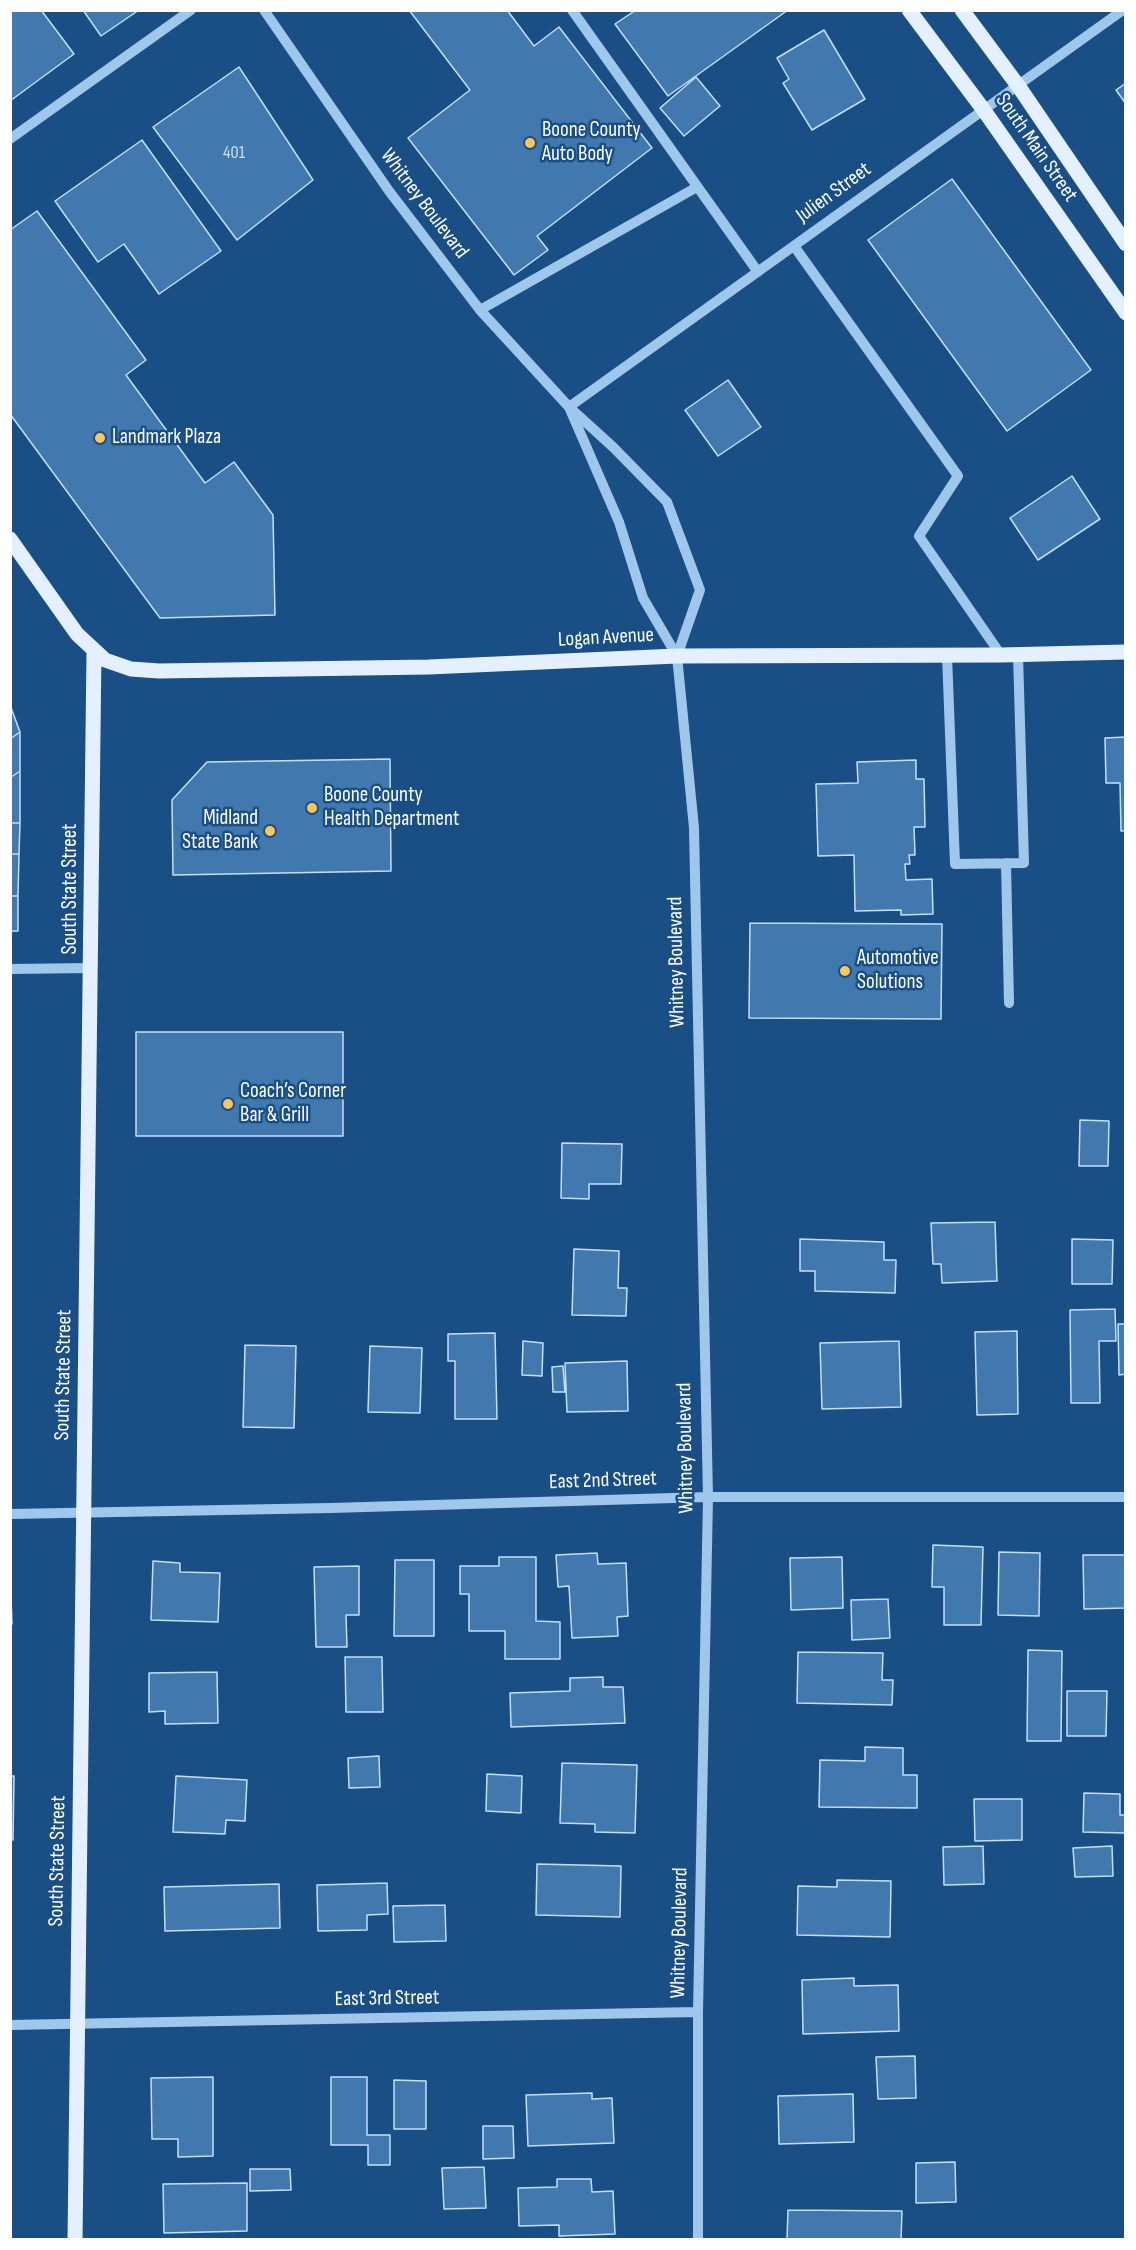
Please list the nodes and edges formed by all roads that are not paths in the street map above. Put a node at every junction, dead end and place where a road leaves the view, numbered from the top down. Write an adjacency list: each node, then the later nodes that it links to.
1 (190, 10): 9 (street)
2 (264, 10): 14 (street, Whitney Boulevard)
3 (572, 10): 10 (street)
4 (909, 10): 8 (main road, South Main Street)
5 (962, 10): 7 (main road, South Main Street)
6 (1123, 10): 7 (street, Julien Street)
7 (1019, 87): 8 (street, Julien Street); 11 (main road, South Main Street)
8 (983, 109): 12 (street, Julien Street); 15 (main road, South Main Street)
9 (10, 139)
10 (696, 187): 13 (street); 14 (street)
11 (1125, 244)
12 (794, 246): 13 (street, Julien Street); 22 (street)
13 (758, 272): 16 (street, Julien Street)
14 (480, 310): 16 (street, Whitney Boulevard)
15 (1125, 313)
16 (569, 407): 23 (street, Whitney Boulevard); 23 (street, Whitney Boulevard)
17 (10, 539): 18 (main road)
18 (94, 651): 23 (main road, Logan Avenue); 25 (main road, South State Street)
19 (1125, 652): 20 (main road, Logan Avenue)
20 (1018, 654): 22 (main road, Logan Avenue); 24 (street)
21 (947, 655): 22 (main road, Logan Avenue); 23 (main road, Logan Avenue); 24 (street)
22 (1001, 655)
23 (676, 656): 28 (street, Whitney Boulevard)
24 (1006, 863): 27 (street)
25 (91, 968): 26 (street); 31 (main road, South State Street)
26 (10, 969)
27 (1009, 1003)
28 (708, 1497): 29 (street, East 2nd Street); 31 (street, East 2nd Street); 32 (street, Whitney Boulevard)
29 (1125, 1497)
30 (10, 1514): 31 (street, East 2nd Street)
31 (83, 1514): 34 (main road, South State Street)
32 (698, 2012): 34 (street, East 3rd Street); 36 (street, Whitney Boulevard)
33 (10, 2025): 34 (street, East 3rd Street)
34 (78, 2025): 35 (main road, South State Street)
35 (75, 2240)
36 (699, 2240)

